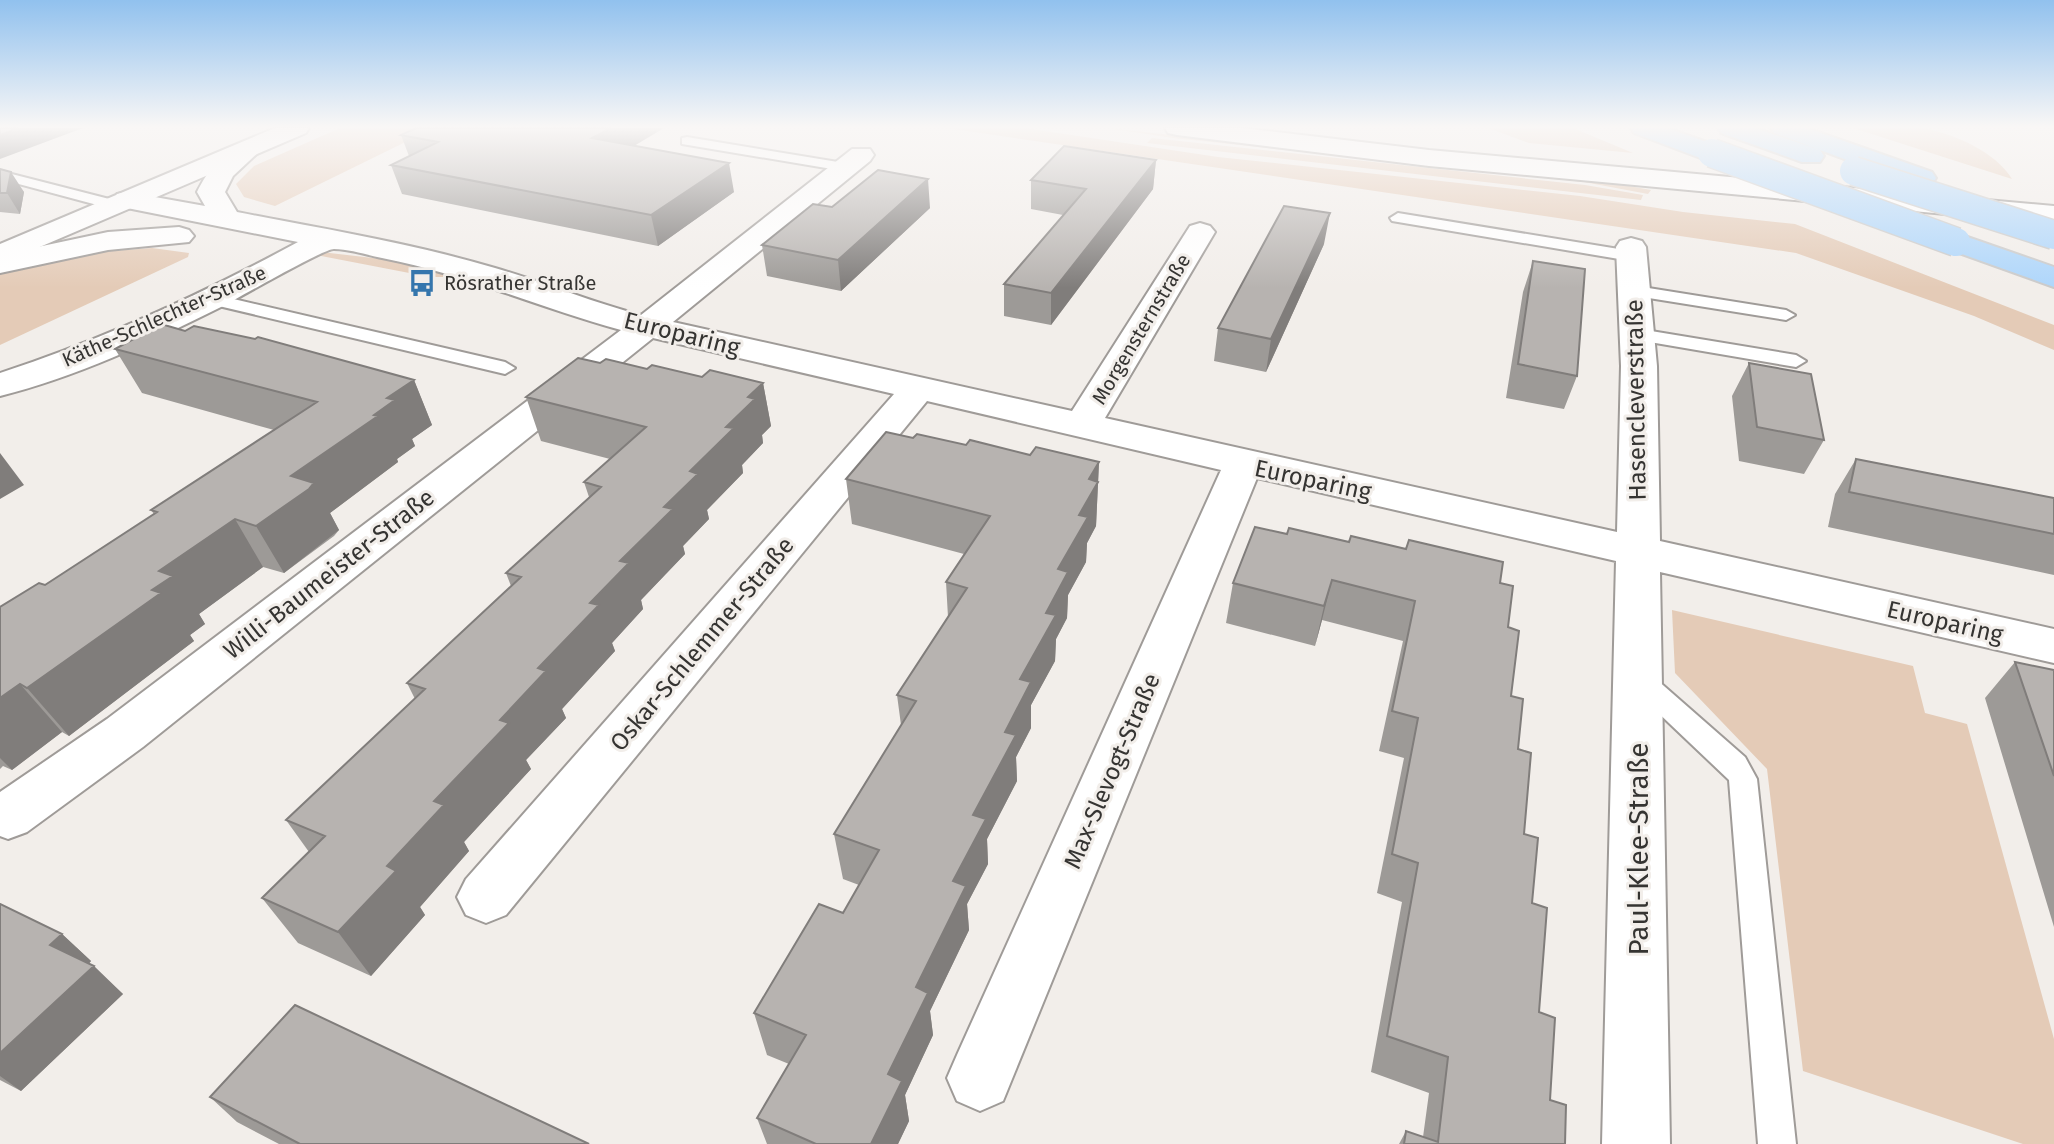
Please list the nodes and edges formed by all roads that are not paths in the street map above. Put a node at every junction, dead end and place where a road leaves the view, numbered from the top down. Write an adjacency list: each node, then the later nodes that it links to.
1 (22, 181): 10 (lane)
2 (172, 181): 10 (street)
3 (214, 181): 13 (street)
4 (827, 181): 26 (street, Willi-Baumeister-Straße)
5 (1625, 181): 14 (street)
6 (1686, 181): 11 (street)
7 (1790, 181): 22 (highway, bridge)
8 (1889, 181): 14 (highway, bridge)
9 (1931, 181): 14 (highway)
10 (112, 207): 13 (street, Europaring); 16 (street, Europaring); 18 (street)
11 (2054, 215)
12 (1398, 218): 21 (lane)
13 (228, 221): 17 (street, Europaring)
14 (2054, 230)
15 (1200, 232): 32 (street, Morgensternstraße)
16 (179, 236): 19 (street, Europaring); 20 (street, Europaring)
17 (325, 239): 19 (street, Käthe-Schlechter-Straße); 24 (street, Europaring)
18 (0, 255)
19 (285, 261): 23 (street, Käthe-Schlechter-Straße); 24 (street, Europaring)
20 (0, 264)
21 (1632, 265): 25 (lane); 27 (street, Hasencleverstraße)
22 (2054, 278)
23 (212, 299): 29 (lane); 30 (street, Käthe-Schlechter-Straße)
24 (573, 307): 26 (street, Europaring)
25 (1786, 315)
26 (645, 326): 31 (street, Europaring); 37 (street, Willi-Baumeister-Straße)
27 (1639, 335): 28 (lane); 34 (street, Hasencleverstraße)
28 (1796, 361)
29 (505, 368)
30 (0, 385)
31 (917, 390): 32 (street, Europaring); 38 (street, Oskar-Schlemmer-Straße)
32 (1082, 425): 33 (street, Europaring)
33 (1243, 464): 34 (street, Europaring); 39 (street, Max-Slevogt-Straße)
34 (1637, 553): 35 (street, Europaring); 36 (street, Paul-Klee-Straße)
35 (2054, 646)
36 (1639, 679): 40 (street, Paul-Klee-Straße); 41 (lane)
37 (4, 818)
38 (486, 897)
39 (980, 1078)
40 (1636, 1144)
41 (1777, 1144)

